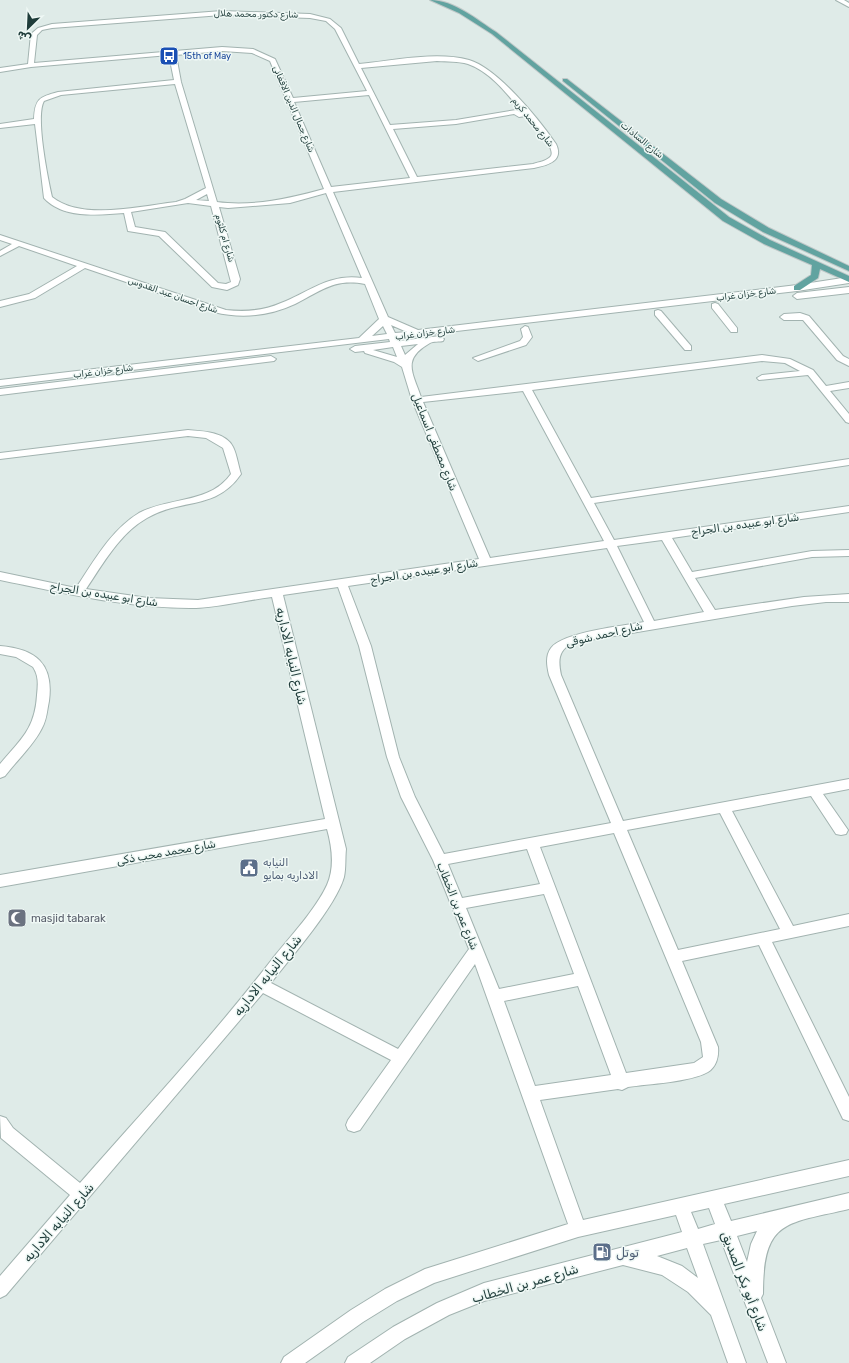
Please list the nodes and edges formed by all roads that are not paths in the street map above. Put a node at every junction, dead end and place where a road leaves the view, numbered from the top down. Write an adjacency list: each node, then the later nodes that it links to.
1 (433, 0): 27 (main road, شارع السادات)
2 (449, 0): 5 (main road)
3 (839, 0): 4 (street)
4 (849, 5)
5 (526, 48)
6 (172, 53): 7 (street, شارع جمال الدين الافغانى); 11 (street, شارع ام كلثوم); 13 (street, شارع جمال الدين الافغانى)
7 (31, 65): 8 (street, شارع دكتور محمد هلال); 9 (street, شارع جمال الدين الافغانى)
8 (357, 66): 12 (street, شارع دكتور محمد هلال); 14 (street, شارع محمد كريم)
9 (0, 70)
10 (557, 73): 29 (main road, شارع السادات)
11 (178, 82): 15 (street); 19 (street, شارع ام كلثوم)
12 (371, 92): 13 (street); 17 (street, شارع دكتور محمد هلال)
13 (290, 100): 20 (street, شارع جمال الدين الافغانى)
14 (528, 114): 17 (street); 18 (street, شارع محمد كريم)
15 (38, 121): 16 (street); 23 (street)
16 (0, 126)
17 (388, 127): 18 (street, شارع دكتور محمد هلال)
18 (415, 180): 20 (street, شارع محمد كريم)
19 (210, 189): 21 (street); 22 (street, شارع ام كلثوم)
20 (329, 190): 22 (street, شارع محمد كريم); 31 (street, شارع جمال الدين الافغانى)
21 (188, 201): 22 (street, شارع محمد كريم); 23 (street)
22 (215, 204): 23 (street, شارع ام كلثوم)
23 (127, 210)
24 (0, 236): 25 (street, شارع احسان عبد القدوس)
25 (19, 243): 26 (street); 28 (street, شارع احسان عبد القدوس)
26 (0, 254)
27 (816, 264): 30 (main road, شارع السادات); 32 (main road)
28 (84, 265): 31 (street, شارع احسان عبد القدوس); 34 (street)
29 (849, 269)
30 (849, 279): 32 (street, شارع خزان غراب)
31 (369, 282): 38 (street, شارع جمال الدين الافغانى)
32 (797, 288): 41 (street, شارع خزان غراب)
33 (849, 290): 35 (street, شارع خزان غراب)
34 (0, 304)
35 (715, 306): 36 (street, شارع خزان غراب); 40 (street)
36 (658, 313): 39 (street, شارع خزان غراب); 45 (street)
37 (784, 317): 47 (street)
38 (384, 319): 41 (street); 43 (street, شارع جمال الدين الافغانى); 44 (street)
39 (525, 329): 42 (street, شارع خزان غراب); 46 (street)
40 (734, 330)
41 (420, 333): 43 (street, شارع خزان غراب)
42 (432, 340): 43 (street, شارع خزان غراب); 48 (street)
43 (394, 341): 44 (street, شارع خزان غراب); 48 (street, شارع مصطفى اسماعيل)
44 (360, 344): 48 (street); 52 (street, شارع خزان غراب)
45 (688, 348)
46 (478, 358)
47 (849, 363)
48 (406, 366): 57 (street, شارع مصطفى اسماعيل)
49 (810, 372): 50 (street); 54 (street); 55 (street)
50 (762, 378)
51 (0, 383): 52 (street, شارع خزان غراب)
52 (22, 385): 56 (street, شارع خزان غراب)
53 (849, 386): 55 (street)
54 (526, 388): 57 (street); 61 (street, شارع احمد شوقى)
55 (824, 389): 58 (street)
56 (0, 392)
57 (417, 400): 66 (street, شارع مصطفى اسماعيل)
58 (849, 420)
59 (0, 456): 70 (street)
60 (849, 462): 61 (street)
61 (589, 501): 64 (street, شارع احمد شوقى)
62 (849, 509): 63 (street, شارع ابو عبيده بن الجراح)
63 (665, 536): 64 (street, شارع ابو عبيده بن الجراح); 68 (street)
64 (611, 544): 66 (street, شارع ابو عبيده بن الجراح); 74 (street, شارع احمد شوقى)
65 (849, 553): 68 (street)
66 (486, 562): 69 (street, شارع ابو عبيده بن الجراح)
67 (0, 576): 70 (street, شارع ابو عبيده بن الجراح)
68 (688, 576): 73 (street)
69 (342, 584): 71 (street, شارع ابو عبيده بن الجراح); 84 (street, شارع عمر بن الخطاب)
70 (79, 591): 71 (street, شارع ابو عبيده بن الجراح)
71 (277, 594): 80 (street, شارع النيابه الاداريه)
72 (849, 598): 73 (street)
73 (710, 614): 74 (street)
74 (650, 624): 81 (street, شارع احمد شوقى)
75 (0, 650): 76 (street)
76 (0, 773)
77 (849, 784): 78 (street)
78 (814, 790): 79 (street); 82 (street)
79 (724, 807): 81 (street); 89 (street)
80 (332, 824): 85 (street, شارع محمد محب ذكى); 94 (street, شارع النيابه الاداريه)
81 (618, 827): 83 (street); 92 (street, شارع احمد شوقى)
82 (841, 830)
83 (532, 843): 84 (street); 86 (street)
84 (440, 860): 87 (street, شارع عمر بن الخطاب)
85 (0, 881)
86 (549, 888): 87 (street); 93 (street)
87 (458, 904): 91 (street, شارع عمر بن الخطاب)
88 (849, 920): 89 (street)
89 (789, 932): 90 (street)
90 (763, 938): 92 (street); 99 (street)
91 (476, 951): 95 (street, شارع عمر بن الخطاب); 96 (street)
92 (673, 956): 97 (street, شارع احمد شوقى)
93 (582, 979): 95 (street); 97 (street)
94 (261, 985): 96 (street); 103 (street, شارع النيابه الاداريه)
95 (495, 996): 98 (street, شارع عمر بن الخطاب)
96 (401, 1058): 101 (street)
97 (622, 1083): 98 (street, شارع احمد شوقى)
98 (530, 1094): 108 (street, شارع عمر بن الخطاب)
99 (849, 1114)
100 (0, 1124): 103 (street)
101 (354, 1125)
102 (849, 1165): 104 (street)
103 (82, 1195): 112 (street, شارع النيابه الاداريه)
104 (714, 1199): 106 (street); 109 (street, شارع أبو بكر الصديق)
105 (849, 1200): 107 (street, شارع عمر بن الخطاب)
106 (681, 1206): 108 (street); 110 (street)
107 (785, 1216): 109 (street, شارع عمر بن الخطاب); 113 (street)
108 (578, 1229): 115 (street)
109 (726, 1231): 110 (street, شارع عمر بن الخطاب); 113 (street, شارع أبو بكر الصديق)
110 (693, 1238): 111 (street, شارع عمر بن الخطاب); 114 (street)
111 (620, 1256): 114 (street); 116 (street, شارع عمر بن الخطاب)
112 (0, 1289)
113 (754, 1301): 118 (street, شارع أبو بكر الصديق)
114 (719, 1312): 117 (street)
115 (290, 1363)
116 (354, 1363)
117 (737, 1363)
118 (777, 1363)

